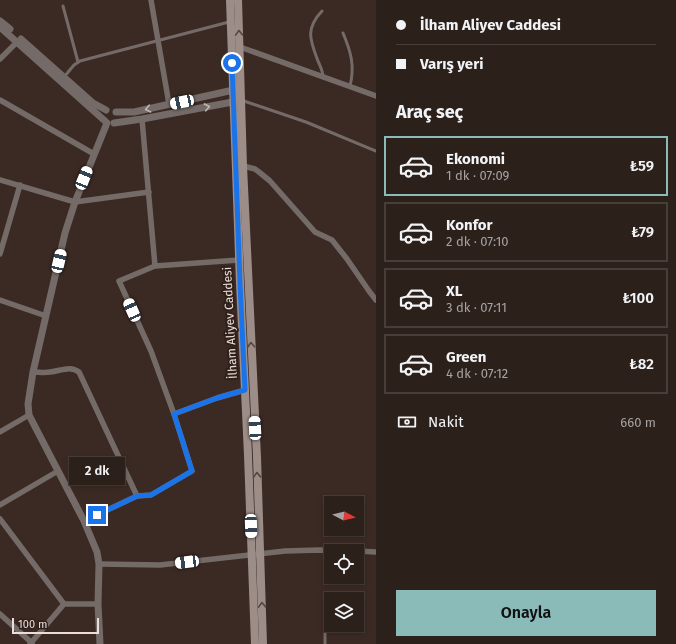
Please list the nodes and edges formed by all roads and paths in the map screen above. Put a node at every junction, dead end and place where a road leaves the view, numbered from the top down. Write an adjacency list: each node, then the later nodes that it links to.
1 (151, 0): 10 (street)
2 (230, 0): 7 (main road, İlham Aliyev Caddesi)
3 (238, 0): 12 (main road, İlham Aliyev Caddesi, one-way to 3)
4 (63, 6): 14 (lane)
5 (322, 11): 16 (lane)
6 (0, 20): 15 (street)
7 (231, 22): 10 (lane); 18 (main road, İlham Aliyev Caddesi)
8 (0, 27): 11 (street)
9 (343, 33): 17 (lane)
10 (158, 41): 14 (lane); 22 (street)
11 (17, 42): 13 (street); 26 (street)
12 (240, 48): 16 (street); 18 (main road, İlham Aliyev Caddesi)
13 (0, 59)
14 (78, 62): 15 (lane)
15 (64, 77): 23 (street)
16 (323, 77): 17 (street)
17 (350, 86): 19 (street)
18 (237, 90): 21 (main road, İlham Aliyev Caddesi); 22 (street)
19 (376, 96)
20 (0, 100): 28 (street)
21 (237, 101): 25 (street, one-way to 21); 27 (lane); 29 (main road, İlham Aliyev Caddesi); 35 (main road, İlham Aliyev Caddesi)
22 (169, 104): 24 (street, one-way to 24)
23 (106, 110): 24 (street); 26 (street)
24 (116, 112): 26 (street)
25 (142, 119): 26 (street); 32 (street)
26 (108, 122): 28 (street)
27 (376, 151)
28 (94, 154): 33 (street)
29 (243, 166): 38 (street); 53 (main road, İlham Aliyev Caddesi, one-way to 29)
30 (0, 180): 31 (street)
31 (20, 186): 33 (street); 34 (street)
32 (149, 192): 33 (street); 36 (street)
33 (74, 202): 39 (street)
34 (0, 254)
35 (239, 260): 36 (street); 41 (main road, İlham Aliyev Caddesi)
36 (155, 266): 42 (street)
37 (0, 300): 39 (street)
38 (376, 300)
39 (46, 316): 40 (street)
40 (33, 372): 43 (street); 46 (street)
41 (245, 390): 42 (street); 53 (main road, İlham Aliyev Caddesi)
42 (174, 414): 46 (street)
43 (29, 415): 44 (street); 45 (street)
44 (0, 432)
45 (58, 471): 47 (street); 49 (street)
46 (137, 496): 49 (street)
47 (0, 504)
48 (0, 519): 55 (street)
49 (84, 521): 54 (street)
50 (324, 550): 53 (street)
51 (364, 551): 52 (street)
52 (376, 552)
53 (256, 554): 54 (street); 61 (main road, İlham Aliyev Caddesi); 62 (main road, İlham Aliyev Caddesi, one-way to 53)
54 (99, 564): 56 (street)
55 (64, 604): 56 (street); 59 (street)
56 (98, 604): 60 (street)
57 (0, 614): 59 (street)
58 (325, 632): 63 (lane)
59 (31, 643)
60 (100, 644)
61 (255, 644)
62 (263, 644)
63 (325, 644)

